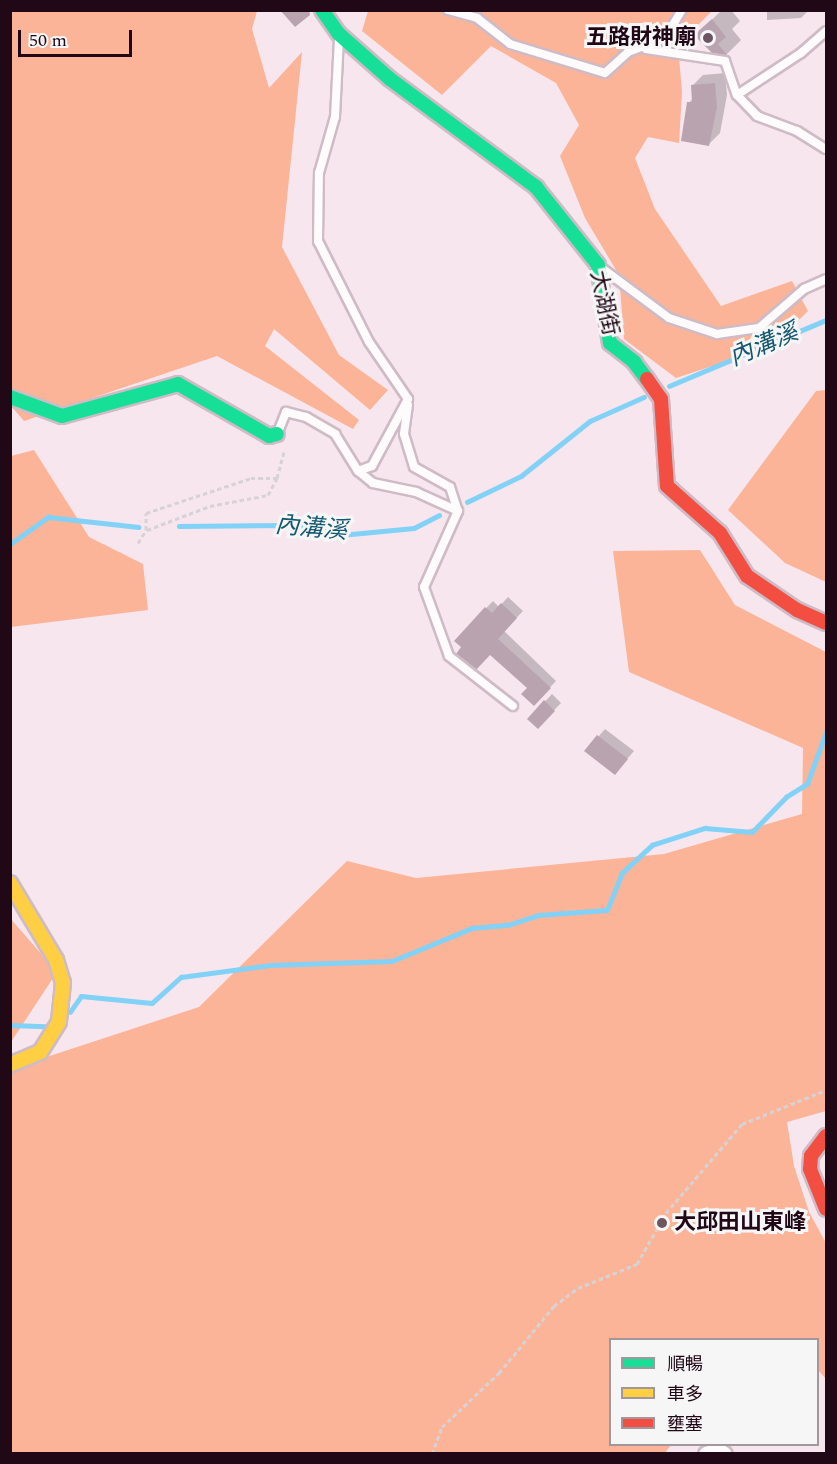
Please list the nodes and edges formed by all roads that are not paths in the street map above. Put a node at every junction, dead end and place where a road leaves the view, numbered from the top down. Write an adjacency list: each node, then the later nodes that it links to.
1 (322, 10): 5 (street, 大湖街)
2 (448, 10): 6 (lane)
3 (682, 10): 6 (lane)
4 (826, 31): 7 (lane)
5 (339, 34): 9 (street, 大湖街); 12 (lane)
6 (646, 49): 7 (lane)
7 (737, 95): 8 (lane)
8 (826, 149)
9 (598, 265): 10 (lane); 16 (street, 大湖街)
10 (826, 279)
11 (10, 397): 13 (street)
12 (408, 399): 14 (lane); 15 (lane)
13 (278, 434): 14 (lane)
14 (358, 471): 15 (lane)
15 (458, 511): 17 (lane)
16 (826, 623)
17 (513, 706)
18 (10, 883): 19 (street)
19 (10, 1065)
20 (826, 1136): 21 (street)
21 (826, 1209)
22 (706, 1454): 23 (street)
23 (724, 1454)

